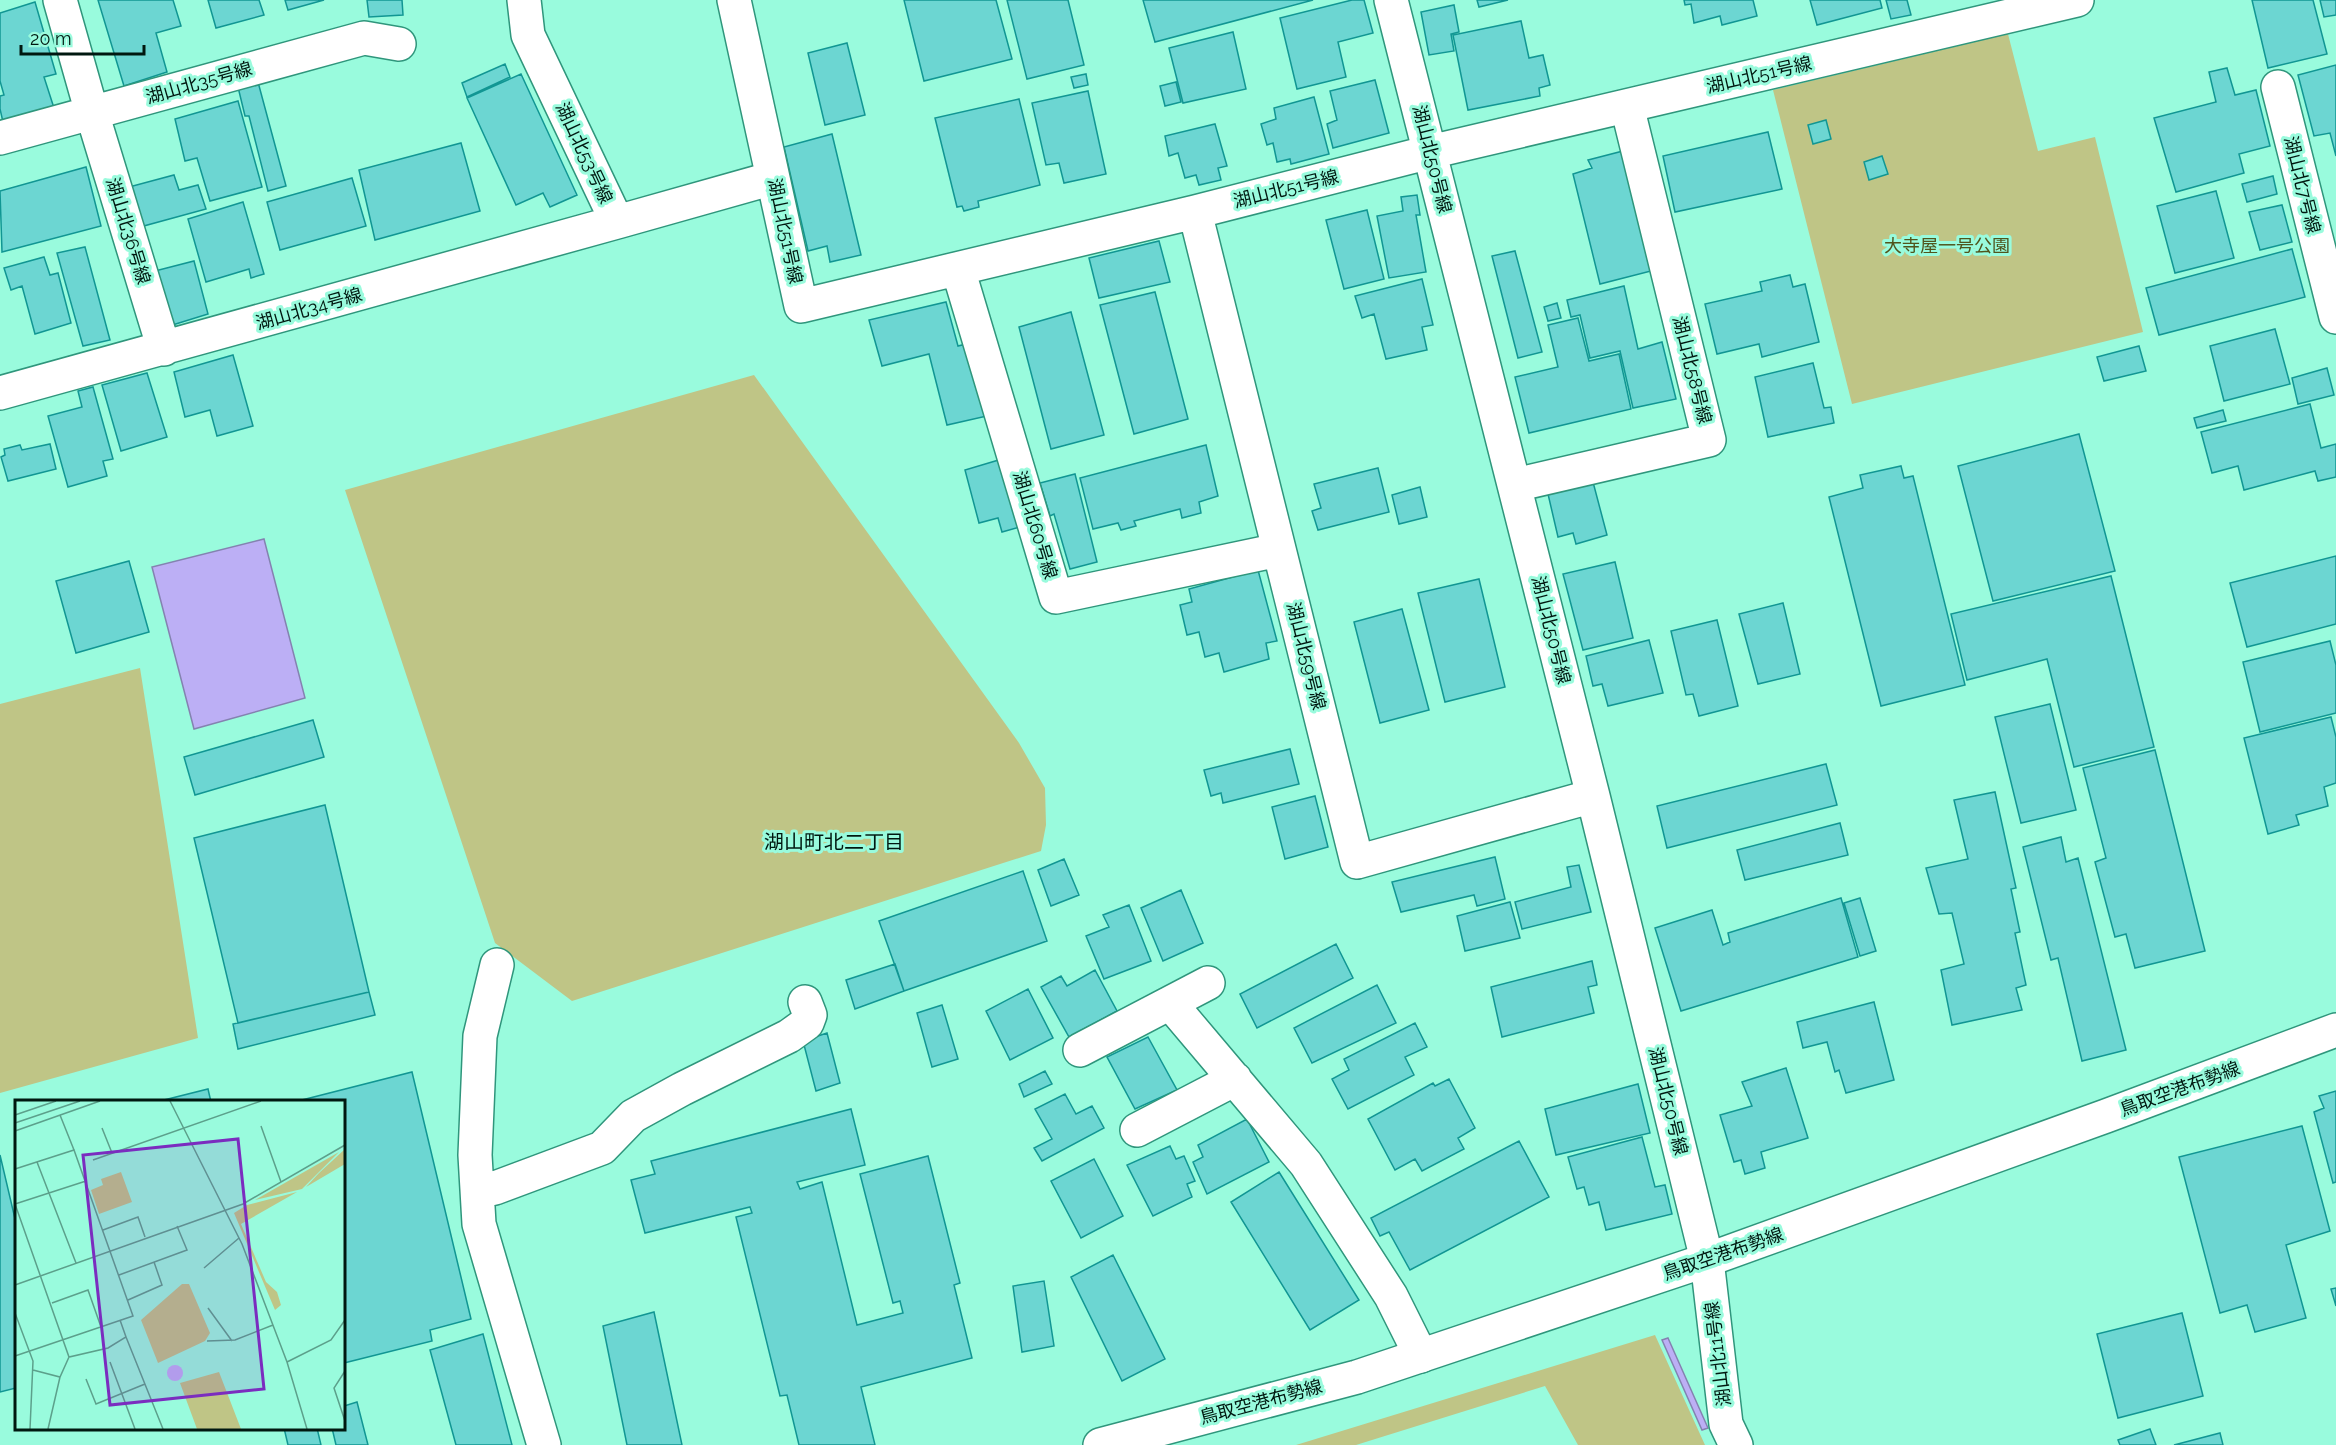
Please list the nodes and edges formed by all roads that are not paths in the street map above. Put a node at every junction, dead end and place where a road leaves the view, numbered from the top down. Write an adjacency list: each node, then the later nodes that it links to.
1 (60, 0): 9 (street, 湖山北36号線)
2 (524, 0): 14 (street, 湖山北53号線)
3 (734, 0): 12 (street, 湖山北51号線)
4 (1391, 0): 11 (street, 湖山北50号線)
5 (2077, 0): 8 (street, 湖山北51号線)
6 (399, 44): 9 (street, 湖山北35号線)
7 (2278, 87): 15 (street, 湖山北7号線)
8 (1627, 106): 11 (street, 湖山北51号線); 20 (street, 湖山北58号線)
9 (92, 113): 10 (street, 湖山北35号線); 18 (street, 湖山北36号線)
10 (0, 138)
11 (1430, 152): 13 (street, 湖山北51号線); 20 (street, 湖山北50号線)
12 (773, 178): 14 (street, 湖山北53号線); 16 (street, 湖山北51号線)
13 (1195, 212): 16 (street, 湖山北51号線); 21 (street, 湖山北59号線)
14 (616, 222): 18 (street, 湖山北34号線)
15 (2330, 264): 17 (street, 湖山北7号線)
16 (958, 269): 21 (street, 湖山北60号線)
17 (2336, 317)
18 (164, 349): 19 (street, 湖山北34号線)
19 (0, 393)
20 (1515, 485): 22 (street, 湖山北50号線)
21 (1279, 550): 22 (street, 湖山北59号線)
22 (1593, 796): 32 (street, 湖山北50号線)
23 (497, 965): 31 (street)
24 (1208, 983): 26 (street)
25 (805, 1002): 31 (street)
26 (1170, 1003): 28 (street); 29 (street)
27 (2336, 1030): 32 (street, 鳥取空港布勢線)
28 (1080, 1050)
29 (1235, 1079): 30 (street); 33 (street)
30 (1137, 1130)
31 (478, 1192): 34 (street)
32 (1707, 1260): 33 (street, 鳥取空港布勢線); 36 (street, 湖山北11号線)
33 (1421, 1356): 35 (street, 鳥取空港布勢線)
34 (544, 1445)
35 (1100, 1445)
36 (1736, 1445)

